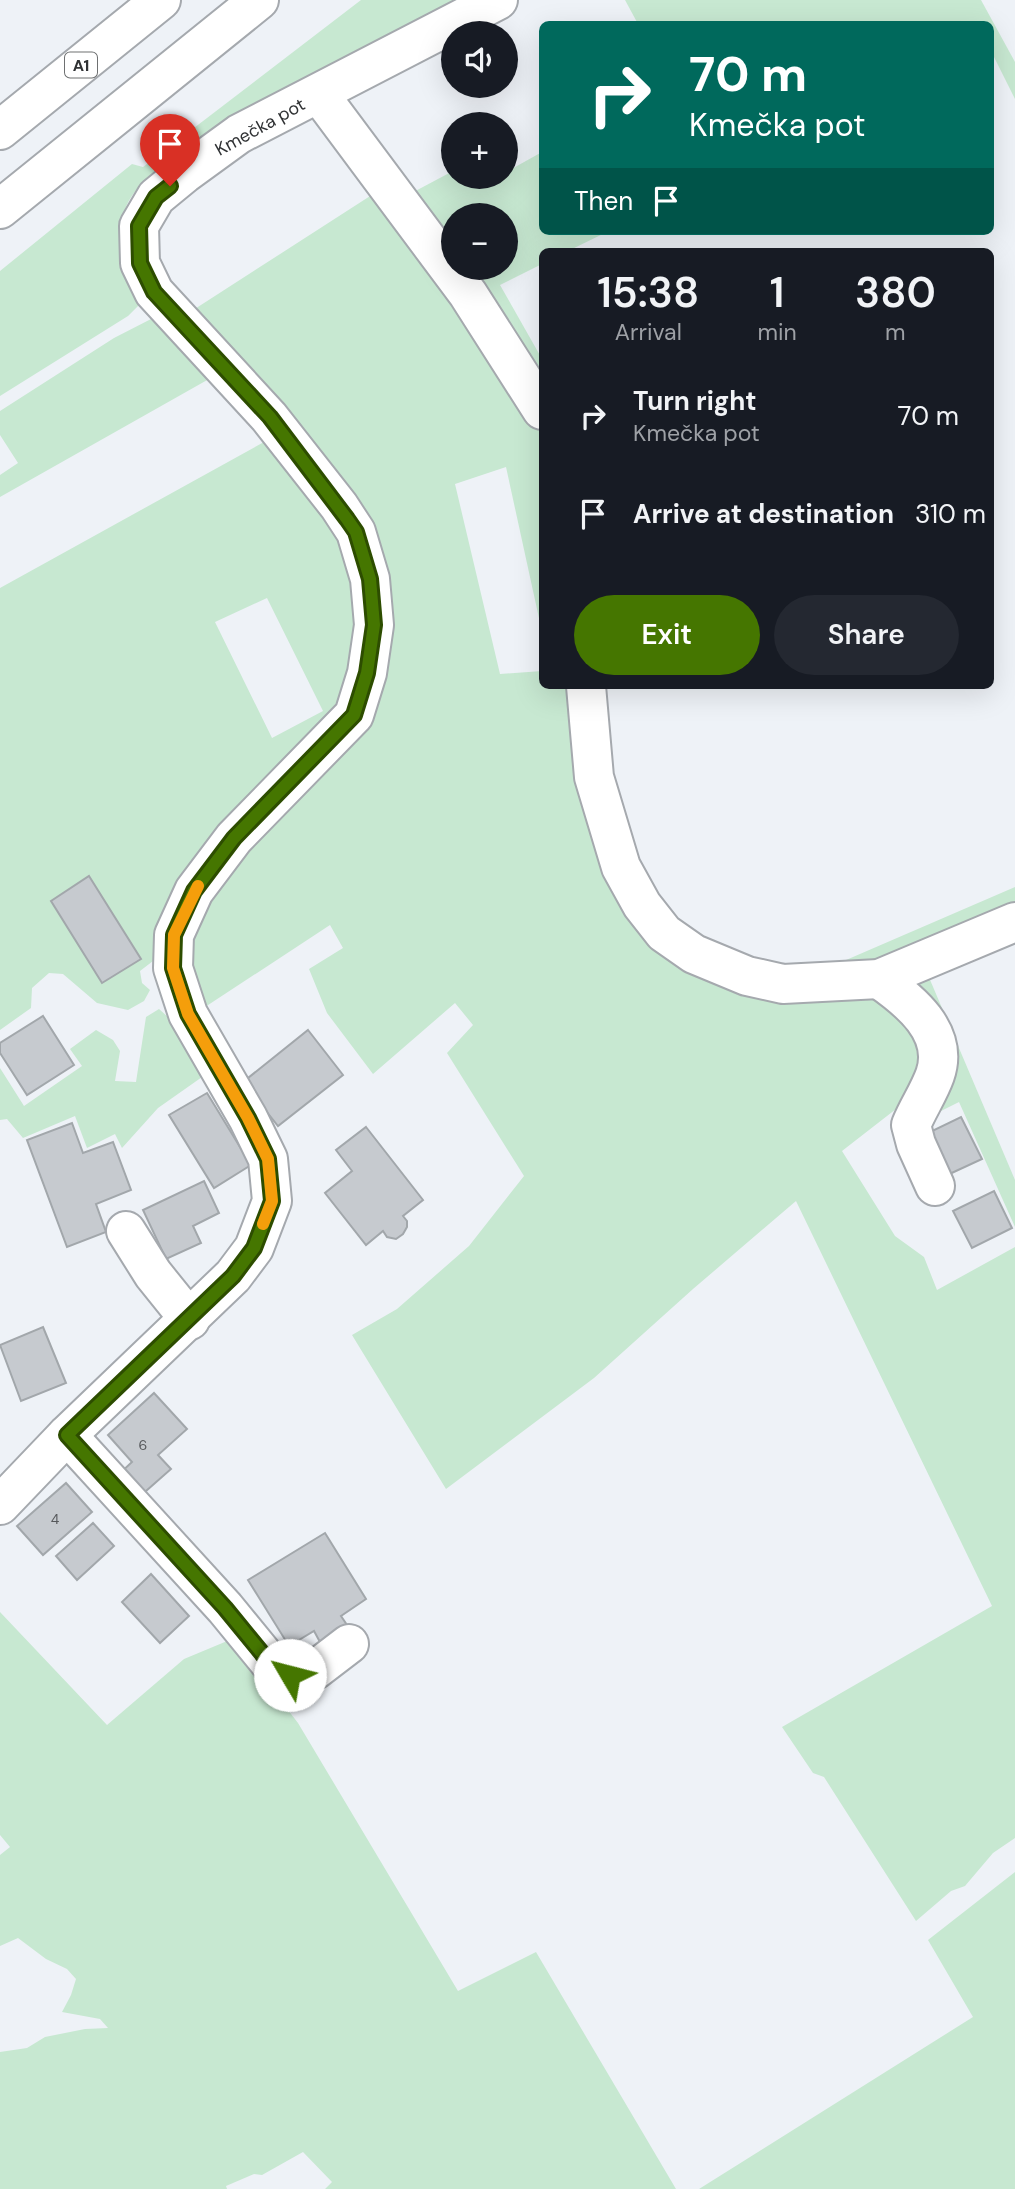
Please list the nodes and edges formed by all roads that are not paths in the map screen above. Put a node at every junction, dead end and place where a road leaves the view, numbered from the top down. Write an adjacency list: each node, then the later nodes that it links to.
1 (161, 0): 5 (main road, A1)
2 (259, 0): 6 (main road)
3 (498, 0): 4 (main road, Kmečka pot)
4 (318, 94): 7 (main road); 13 (main road, Kmečka pot)
5 (0, 130)
6 (0, 209)
7 (539, 405)
8 (586, 689): 10 (main road)
9 (1015, 922): 10 (main road)
10 (879, 979): 11 (main road)
11 (935, 1186)
12 (125, 1231): 13 (main road)
13 (190, 1320): 14 (main road, Kmečka pot)
14 (67, 1435): 15 (main road, Kmečka pot); 16 (main road)
15 (0, 1504)
16 (349, 1644)

